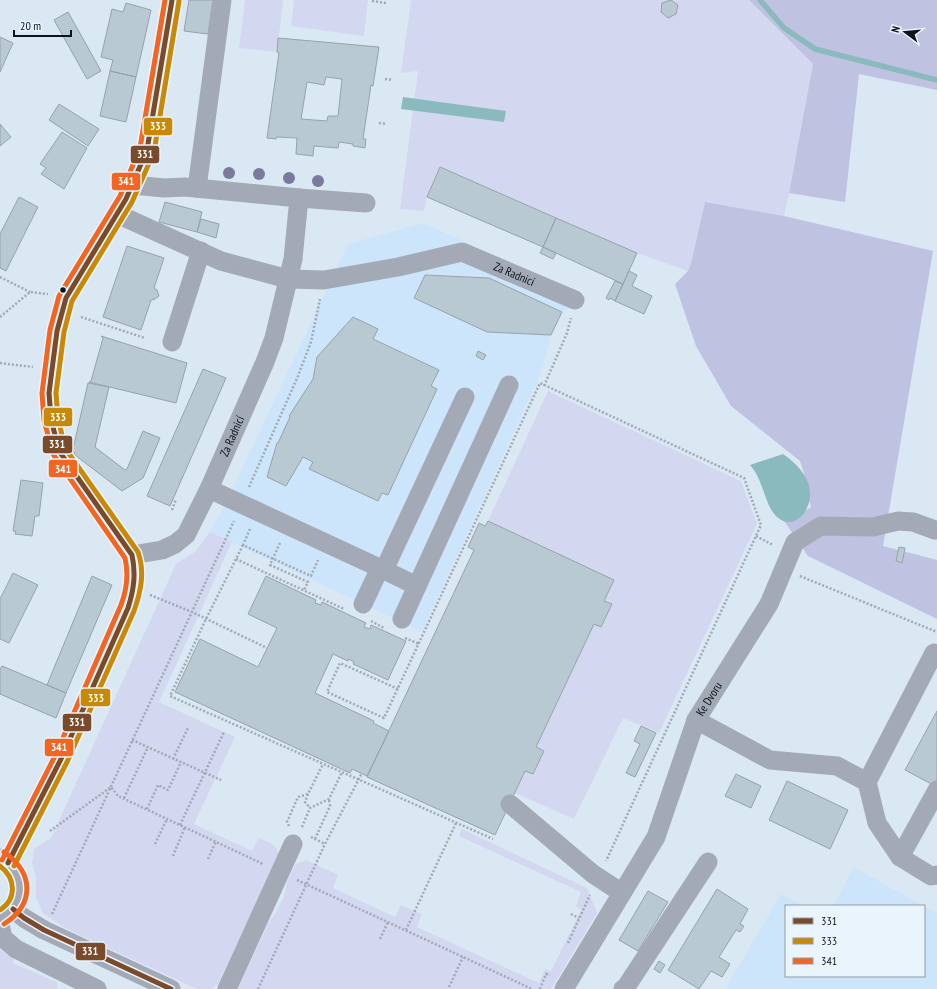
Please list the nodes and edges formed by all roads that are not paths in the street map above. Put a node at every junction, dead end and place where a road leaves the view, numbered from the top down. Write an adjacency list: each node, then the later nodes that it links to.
1 (172, 0): 3 (street)
2 (222, 0): 4 (street)
3 (133, 185): 4 (street); 7 (street)
4 (197, 188): 5 (street)
5 (299, 198): 6 (street); 9 (street)
6 (366, 203)
7 (121, 216): 8 (street, Za Radnicí); 16 (street)
8 (202, 252): 9 (street, Za Radnicí); 11 (street)
9 (288, 279): 10 (street, Za Radnicí); 14 (street, Za Radnicí)
10 (575, 300)
11 (172, 342)
12 (509, 385): 18 (street)
13 (465, 397): 17 (street)
14 (208, 489): 16 (street, Za Radnicí); 17 (street)
15 (935, 530): 22 (street, Ke Dvoru)
16 (132, 555): 28 (street)
17 (382, 569): 18 (street); 19 (street)
18 (417, 586): 20 (street)
19 (360, 612)
20 (399, 629)
21 (934, 653): 23 (street)
22 (696, 720): 23 (street); 31 (street, Ke Dvoru)
23 (867, 782): 27 (street)
24 (937, 790): 27 (street)
25 (510, 804): 31 (street)
26 (298, 835): 37 (street)
27 (900, 857): 30 (street)
28 (4, 861): 32 (street)
29 (708, 862): 38 (street)
30 (936, 876)
31 (622, 893): 34 (street, Ke Dvoru)
32 (7, 913): 36 (street)
33 (2, 932): 35 (street)
34 (558, 982)
35 (97, 989)
36 (171, 989)
37 (227, 989)
38 (623, 989)

